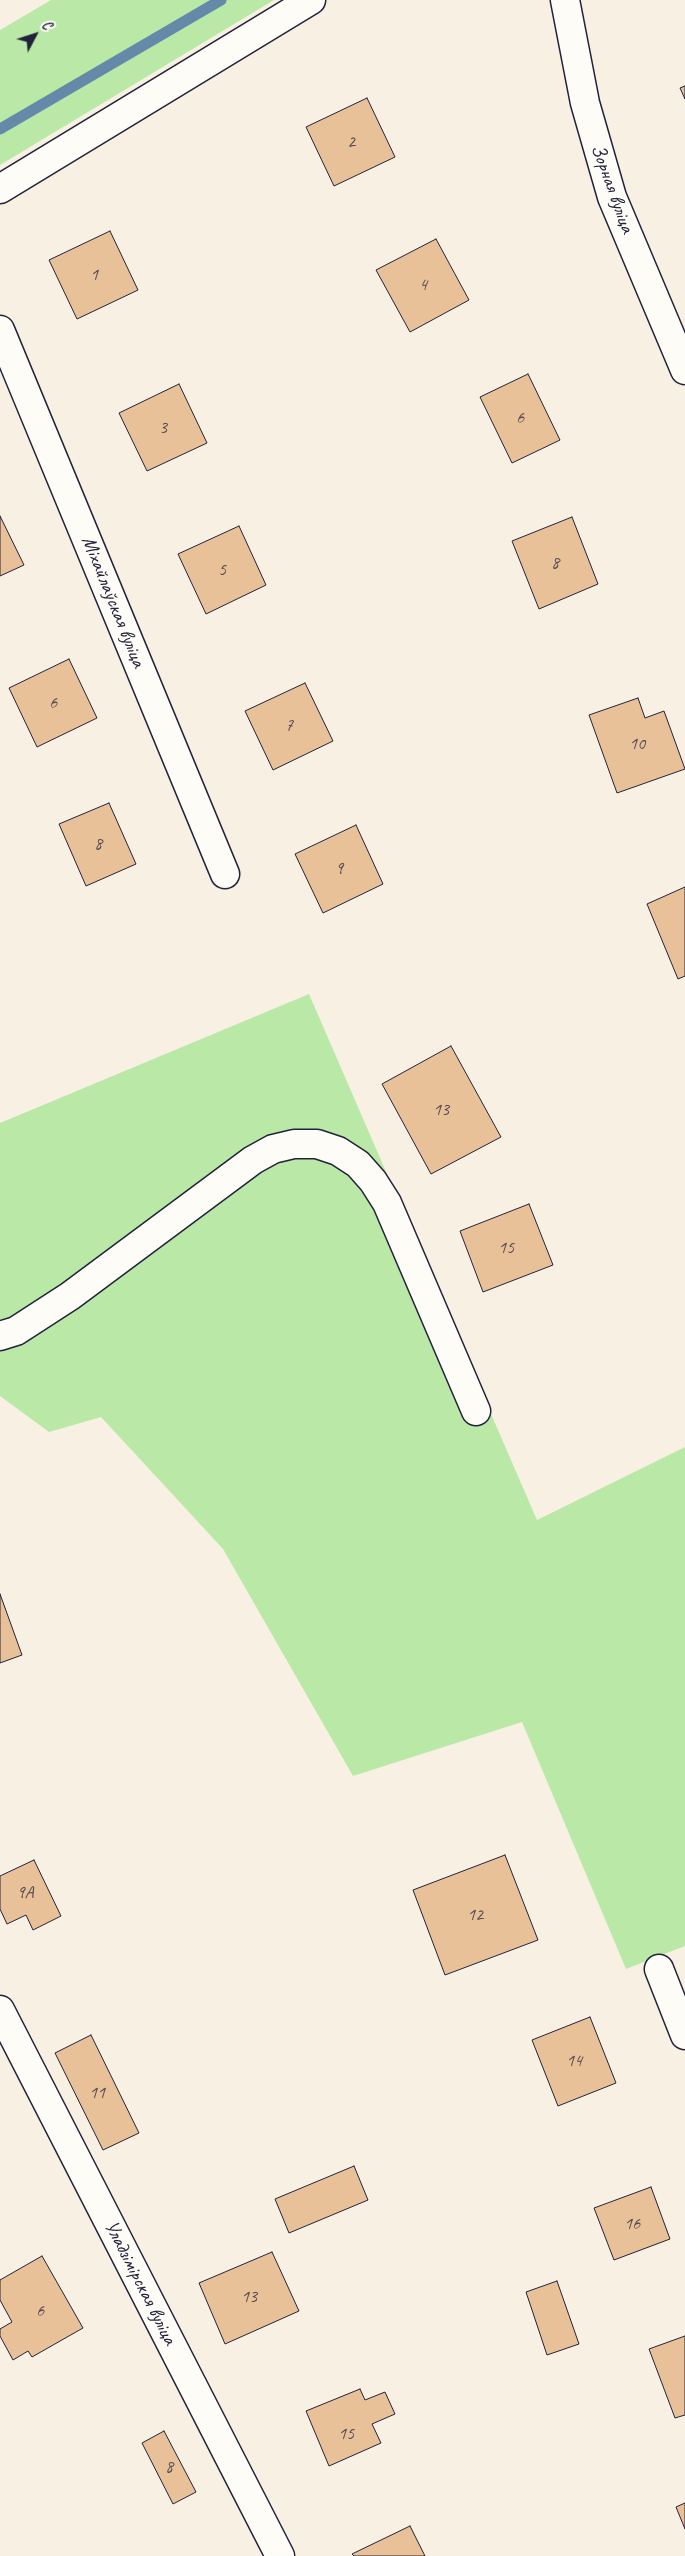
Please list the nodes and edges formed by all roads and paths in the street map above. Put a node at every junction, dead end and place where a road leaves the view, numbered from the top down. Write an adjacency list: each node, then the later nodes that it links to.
1 (311, 0): 3 (street)
2 (565, 0): 5 (street, Зорная вуліца)
3 (0, 189)
4 (0, 330): 6 (street, Міхайлаўская вуліца)
5 (685, 370)
6 (225, 874)
7 (0, 1336): 8 (street)
8 (476, 1411)
9 (658, 1969): 11 (street)
10 (0, 2010): 12 (street, Уладзімірская вуліца)
11 (685, 2035)
12 (280, 2556)

